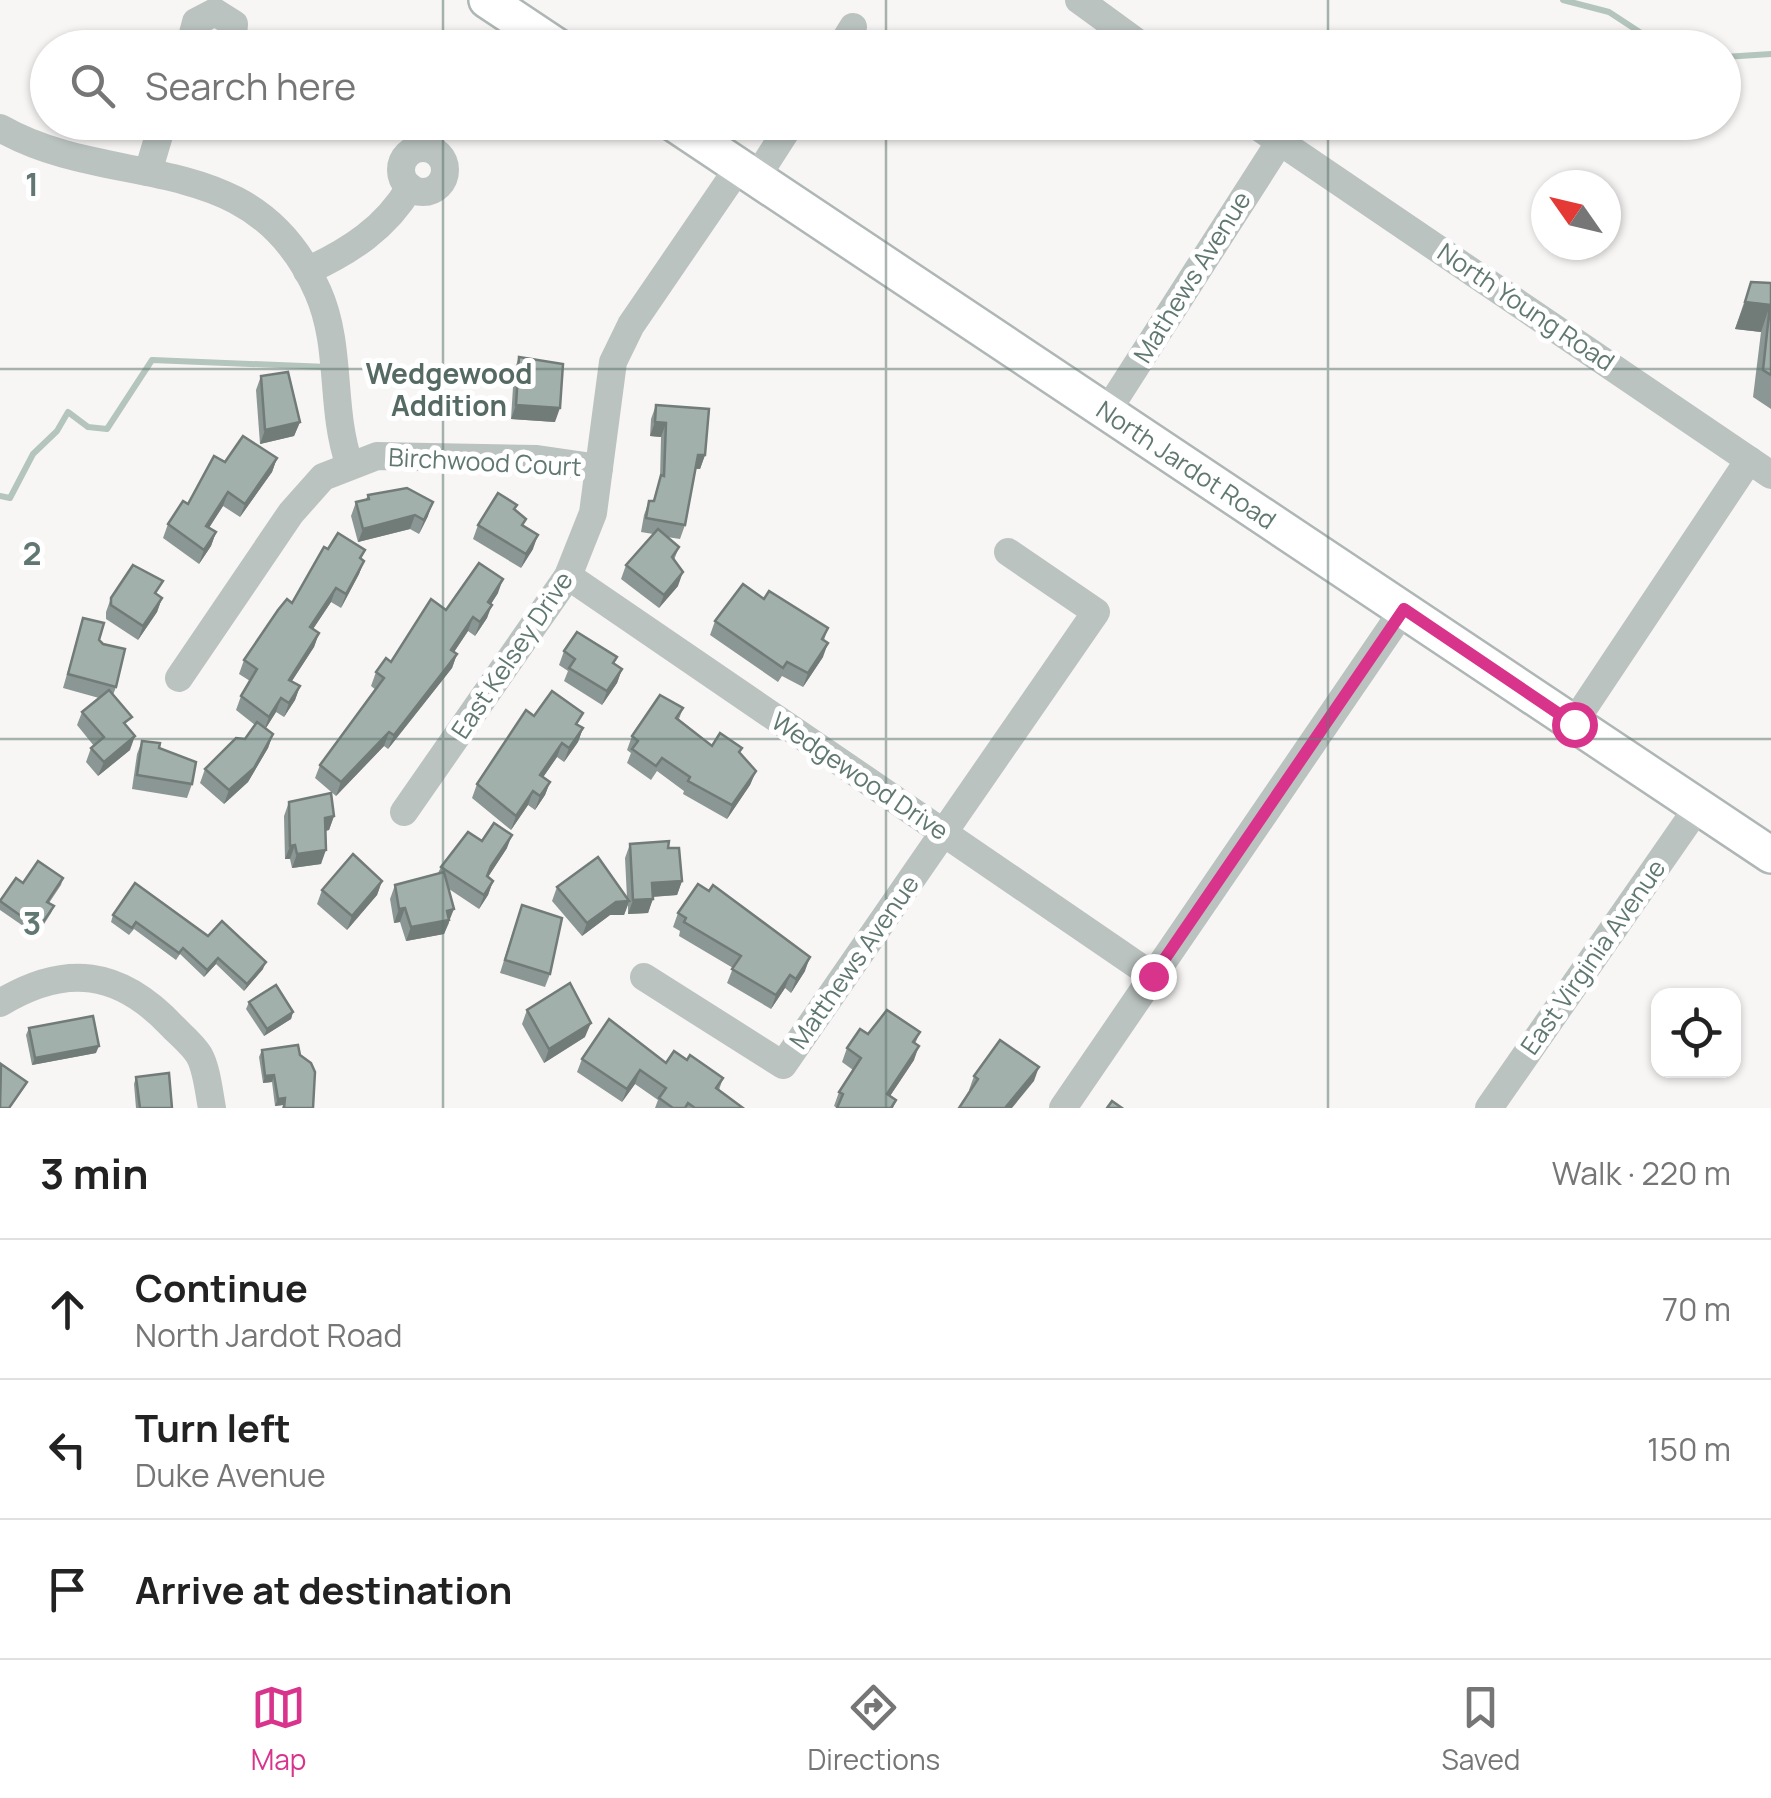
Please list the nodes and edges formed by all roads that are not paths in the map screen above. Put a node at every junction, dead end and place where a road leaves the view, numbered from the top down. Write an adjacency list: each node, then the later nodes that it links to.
1 (487, 0): 5 (main road)
2 (1079, 0): 6 (street)
3 (194, 30): 4 (street)
4 (234, 30)
5 (532, 30)
6 (1121, 30)
7 (0, 128): 13 (street)
8 (157, 140): 13 (street)
9 (699, 140): 14 (main road, North Jardot Road)
10 (776, 140): 14 (street, East Kelsey Drive)
11 (1275, 140): 12 (street, North Young Road)
12 (1279, 143): 17 (street, Mathews Avenue); 20 (street, North Young Road)
13 (148, 172): 16 (street)
14 (748, 173): 17 (main road, North Jardot Road); 19 (street, East Kelsey Drive)
15 (410, 187): 16 (street)
16 (308, 271): 18 (street)
17 (1106, 412): 23 (main road, North Jardot Road)
18 (349, 464): 19 (street, Birchwood Court); 24 (street, Birchwood Court)
19 (599, 468): 22 (street, East Kelsey Drive)
20 (1760, 468): 25 (street)
21 (1008, 552): 28 (street, Matthews Avenue)
22 (568, 576): 27 (street, East Kelsey Drive); 28 (street, Wedgewood Drive)
23 (1404, 609): 25 (main road, North Jardot Road); 31 (street)
24 (179, 678)
25 (1574, 724): 26 (main road, North Jardot Road)
26 (1698, 807): 29 (main road, North Jardot Road); 35 (street, East Virginia Avenue)
27 (404, 812)
28 (943, 832): 30 (street, Matthews Avenue); 31 (street, Wedgewood Drive)
29 (1771, 855)
30 (644, 976)
31 (1153, 976): 34 (street)
32 (0, 1003): 33 (street)
33 (212, 1108)
34 (1063, 1108)
35 (1490, 1108)

